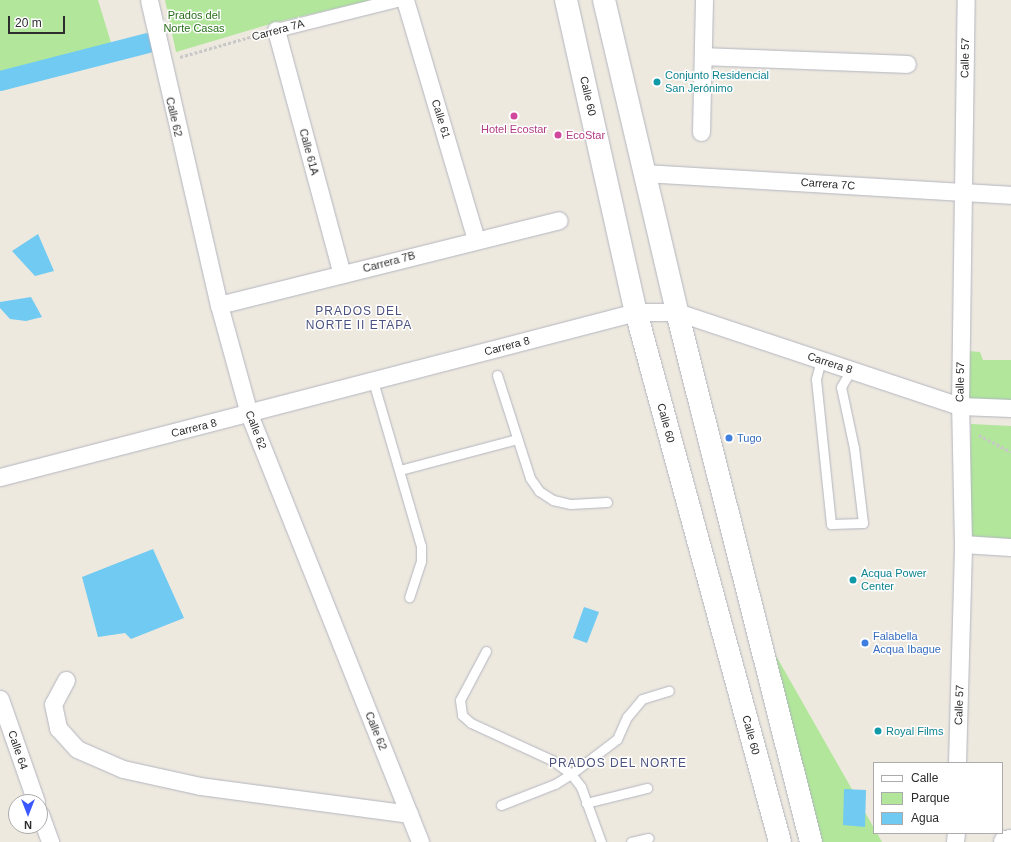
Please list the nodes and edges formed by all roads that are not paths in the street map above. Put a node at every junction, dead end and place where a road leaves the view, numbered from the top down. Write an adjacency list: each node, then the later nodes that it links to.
1 (148, 0): 18 (street, Calle 62)
2 (396, 0): 8 (street, Carrera 7A)
3 (406, 0): 16 (street, Calle 61)
4 (566, 0): 19 (main road, Calle 60)
5 (604, 0): 12 (main road)
6 (704, 0): 9 (street)
7 (966, 0): 13 (street, Calle 57)
8 (276, 30): 17 (street, Calle 61A)
9 (703, 56): 10 (street); 11 (street)
10 (907, 64)
11 (701, 132)
12 (644, 173): 13 (street, Carrera 7C); 20 (main road)
13 (963, 193): 14 (street, Carrera 7C); 25 (street, Calle 57)
14 (1011, 195)
15 (559, 220): 16 (street, Carrera 7B)
16 (476, 239): 17 (street, Carrera 7B)
17 (342, 274): 18 (street, Carrera 7B)
18 (219, 305): 27 (street, Calle 62)
19 (636, 312): 20 (street, Carrera 8); 24 (street, Carrera 8); 51 (main road, Calle 60)
20 (677, 312): 21 (street, Carrera 8); 52 (main road)
21 (821, 360): 22 (street, Carrera 8); 22 (lane)
22 (851, 370): 25 (street, Carrera 8)
23 (497, 375): 28 (lane)
24 (373, 381): 27 (street, Carrera 8); 29 (lane)
25 (960, 406): 26 (street, Carrera 8); 32 (street, Calle 57)
26 (1011, 408)
27 (249, 414): 30 (street, Carrera 8); 45 (street, Calle 62)
28 (517, 439): 29 (lane); 31 (lane)
29 (400, 470): 34 (lane)
30 (0, 477)
31 (607, 502)
32 (963, 544): 33 (street); 39 (street, Calle 57)
33 (1011, 547)
34 (409, 597)
35 (486, 651): 40 (lane)
36 (66, 680): 45 (street)
37 (668, 691): 40 (lane)
38 (0, 699): 42 (street, Calle 64)
39 (958, 762)
40 (571, 774): 43 (lane); 44 (lane)
41 (646, 788): 43 (lane)
42 (33, 794)
43 (586, 803): 49 (lane)
44 (501, 805)
45 (409, 814): 48 (street, Calle 62)
46 (649, 838): 50 (lane)
47 (1011, 841): 53 (main road)
48 (420, 842)
49 (601, 842)
50 (631, 842)
51 (780, 842)
52 (811, 842)
53 (1005, 842)

